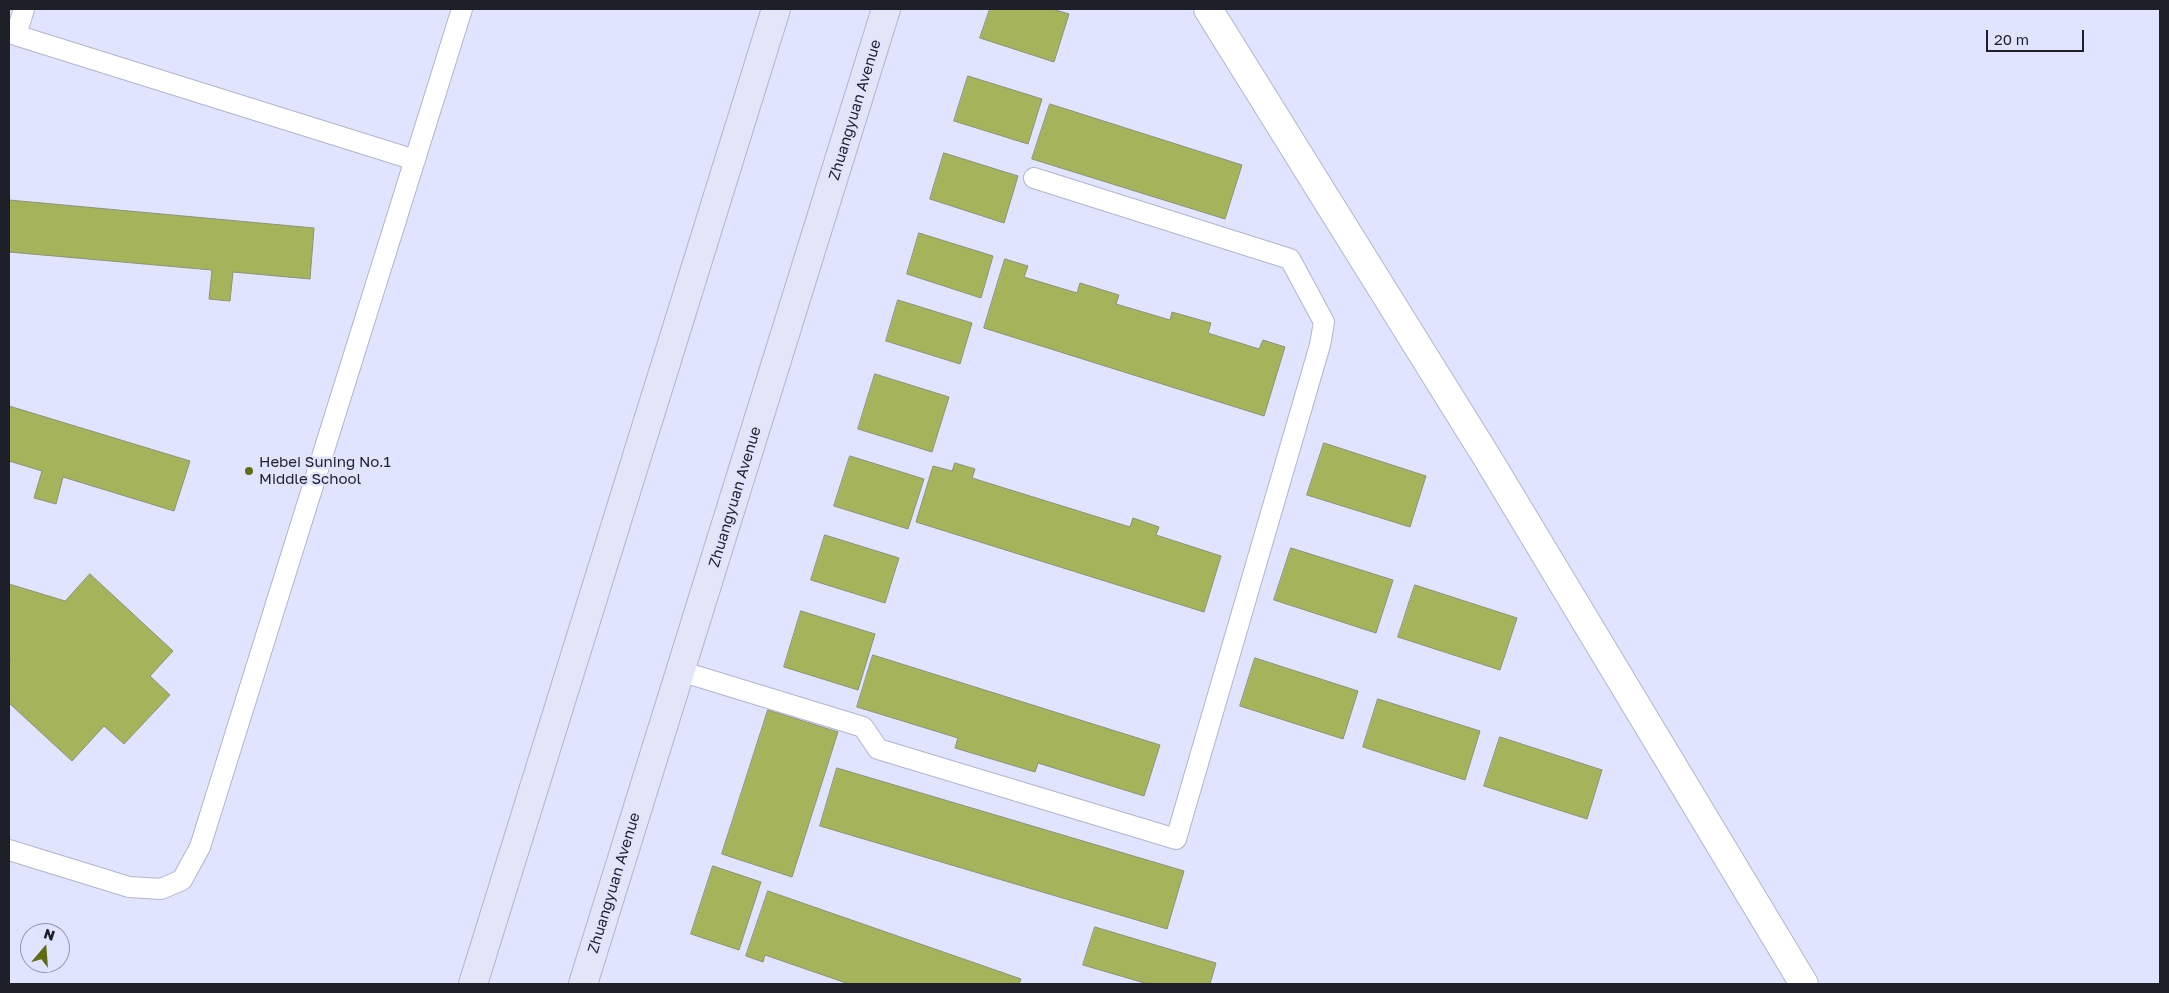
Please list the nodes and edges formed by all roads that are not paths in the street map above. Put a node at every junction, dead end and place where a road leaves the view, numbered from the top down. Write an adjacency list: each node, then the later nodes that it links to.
1 (24, 9): 6 (lane)
2 (462, 9): 7 (lane)
3 (776, 9): 11 (main road)
4 (886, 9): 9 (main road, Zhuangyuan Avenue)
5 (1208, 9): 13 (street)
6 (12, 34): 7 (lane)
7 (415, 160): 10 (lane)
8 (1034, 178): 9 (lane)
9 (680, 671): 12 (main road, Zhuangyuan Avenue)
10 (9, 850)
11 (473, 984)
12 (583, 984)
13 (1804, 984)

